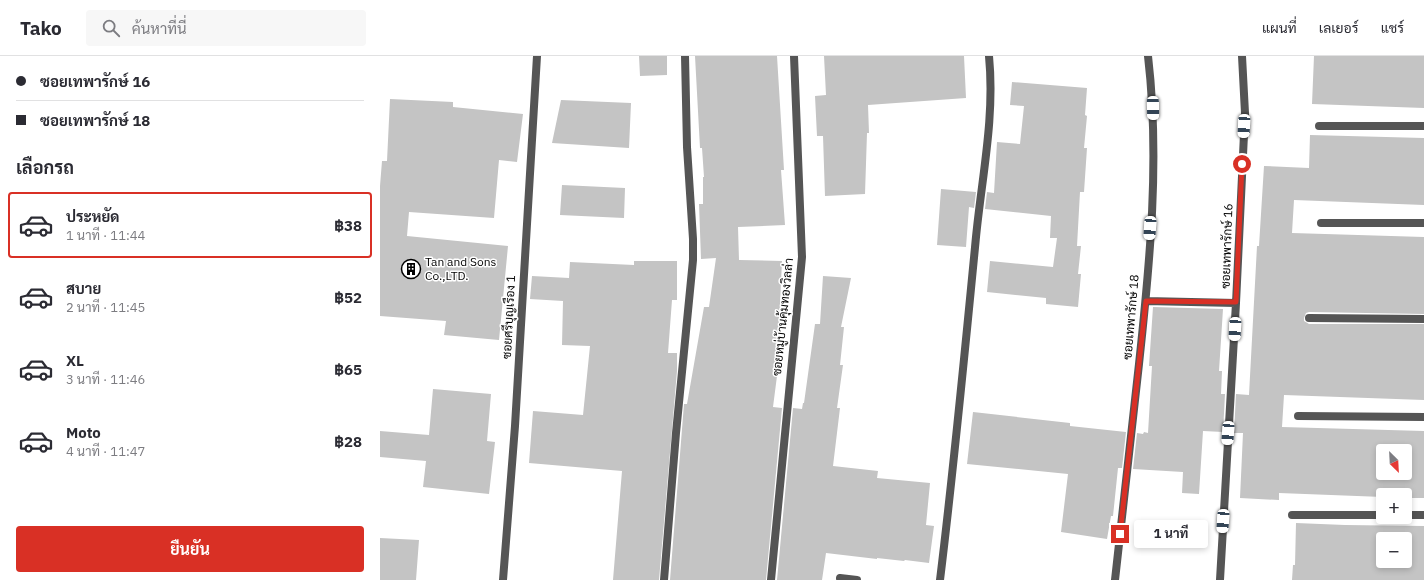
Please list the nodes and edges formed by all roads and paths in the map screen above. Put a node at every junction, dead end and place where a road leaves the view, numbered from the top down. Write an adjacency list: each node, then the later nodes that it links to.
1 (537, 56): 22 (street, ซอยศรีบุญเรือง 1)
2 (685, 56): 23 (street)
3 (794, 56): 24 (street, ซอยหมู่บ้านคุ้มทองวิลล่า)
4 (989, 56): 26 (street)
5 (1148, 56): 11 (street, ซอยเทพารักษ์ 18)
6 (1242, 56): 12 (street, ซอยเทพารักษ์ 16)
7 (1319, 126): 8 (street)
8 (1424, 126)
9 (1321, 222): 10 (street)
10 (1424, 222)
11 (1146, 301): 12 (street); 27 (street, ซอยเทพารักษ์ 18)
12 (1236, 302): 28 (street, ซอยเทพารักษ์ 16)
13 (1309, 318): 14 (street)
14 (1424, 319)
15 (1298, 416): 16 (street)
16 (1424, 417)
17 (1292, 515): 18 (street)
18 (1376, 515)
19 (1412, 515): 20 (street)
20 (1424, 515)
21 (840, 578): 25 (street)
22 (503, 580)
23 (664, 580)
24 (771, 580)
25 (857, 580)
26 (940, 580)
27 (1115, 580)
28 (1220, 580)

